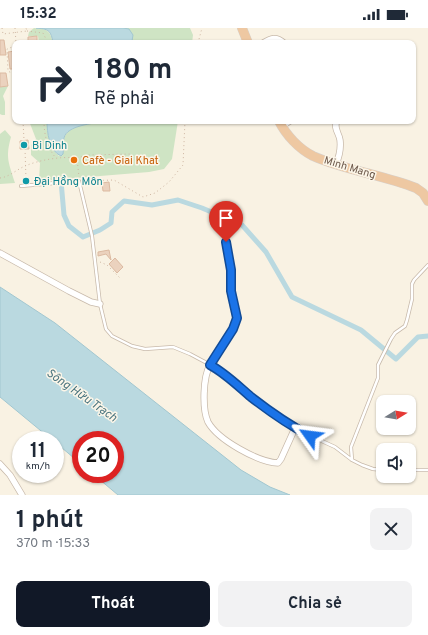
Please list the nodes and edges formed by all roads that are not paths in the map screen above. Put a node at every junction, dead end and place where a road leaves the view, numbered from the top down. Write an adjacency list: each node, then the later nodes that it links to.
1 (242, 28): 2 (highway)
2 (247, 40)
3 (270, 40): 4 (street)
4 (280, 40)
5 (280, 124): 7 (highway, Minh Mang)
6 (336, 124): 7 (street)
7 (336, 164): 9 (highway, Minh Mang)
8 (21, 186): 13 (lane)
9 (428, 201)
10 (226, 242): 14 (street)
11 (0, 253): 13 (street)
12 (428, 265): 16 (lane)
13 (100, 304): 14 (lane)
14 (210, 365): 15 (lane); 15 (street)
15 (295, 428): 16 (lane)
16 (352, 460): 18 (lane)
17 (0, 464): 21 (street)
18 (376, 469)
19 (416, 470): 20 (lane)
20 (428, 470)
21 (22, 495)

